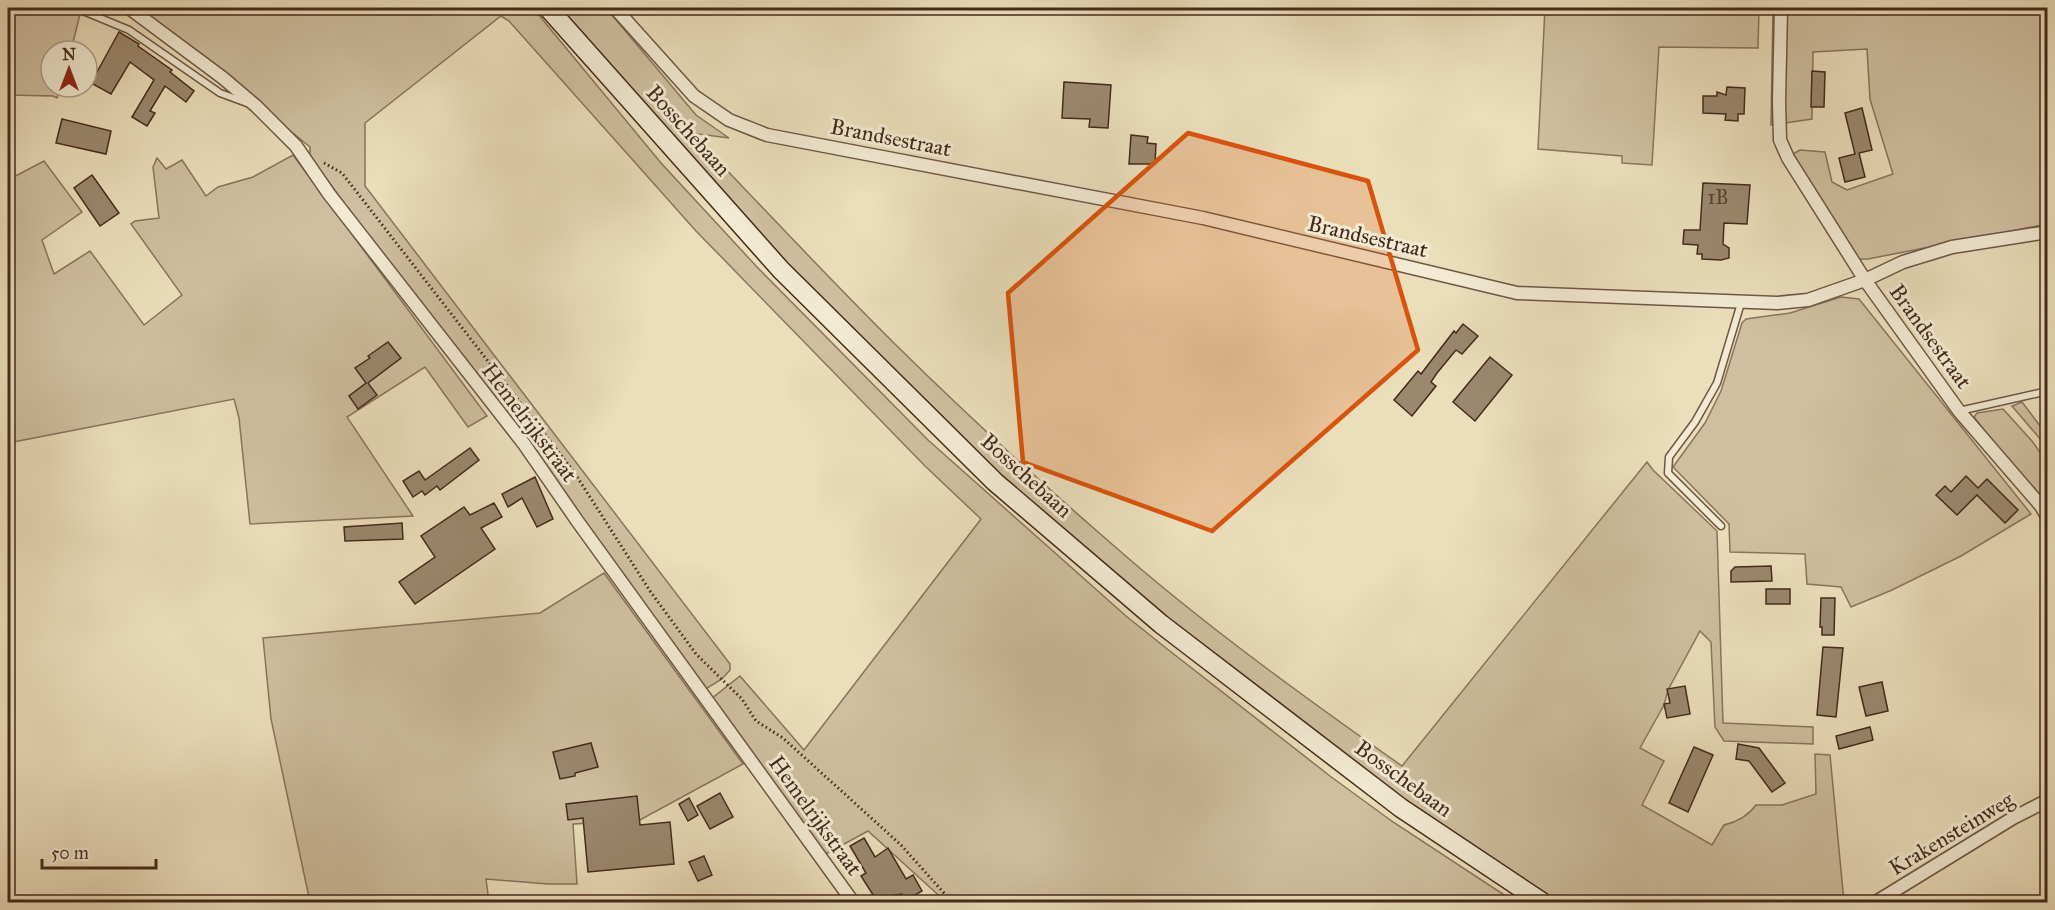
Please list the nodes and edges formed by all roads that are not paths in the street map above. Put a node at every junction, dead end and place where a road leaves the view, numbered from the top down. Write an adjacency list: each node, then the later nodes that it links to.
1 (76, 8): 6 (lane)
2 (129, 8): 6 (street, Hemelrijkstraat)
3 (548, 8): 16 (main road, Bosschebaan)
4 (615, 8): 9 (street, Brandsestraat)
5 (1781, 8): 8 (street)
6 (256, 106): 15 (street, Hemelrijkstraat)
7 (2048, 232): 8 (street)
8 (1865, 280): 9 (street, Brandsestraat); 11 (street, Brandsestraat)
9 (1741, 303): 13 (lane)
10 (2048, 391): 11 (lane)
11 (1959, 411): 12 (street, Brandsestraat)
12 (2048, 518)
13 (1720, 526)
14 (2048, 800): 17 (street, Krakensteinweg)
15 (853, 903)
16 (1542, 903)
17 (1876, 903)

